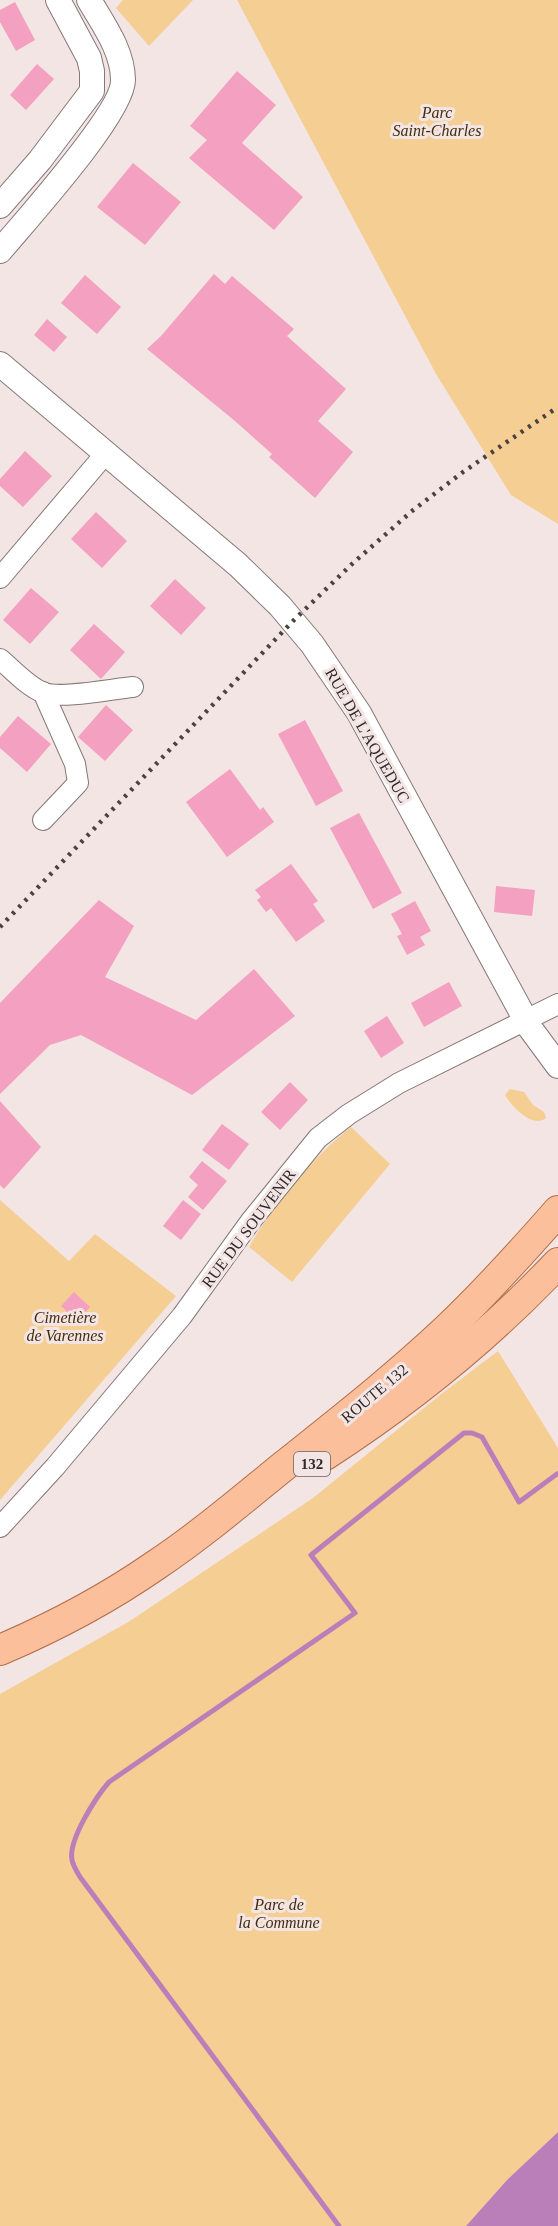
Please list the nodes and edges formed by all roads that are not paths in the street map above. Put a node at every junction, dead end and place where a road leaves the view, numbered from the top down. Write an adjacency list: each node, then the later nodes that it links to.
1 (57, 0): 3 (street)
2 (89, 0): 4 (street)
3 (0, 206)
4 (0, 251)
5 (0, 364): 6 (street, RUE DE L'AQUEDUC)
6 (106, 453): 7 (street); 13 (street, RUE DE L'AQUEDUC)
7 (0, 578)
8 (0, 659): 10 (street)
9 (133, 687): 10 (street)
10 (44, 692): 11 (street)
11 (43, 820)
12 (558, 1004): 13 (street, RUE DU SOUVENIR)
13 (526, 1020): 14 (street, RUE DE L'AQUEDUC); 17 (street, RUE DU SOUVENIR)
14 (558, 1066)
15 (558, 1211): 18 (main road, ROUTE 132 / 132)
16 (558, 1263): 18 (main road, ROUTE 132 / 132)
17 (0, 1527)
18 (171, 1554): 19 (main road, ROUTE 132 / 132)
19 (0, 1650)

